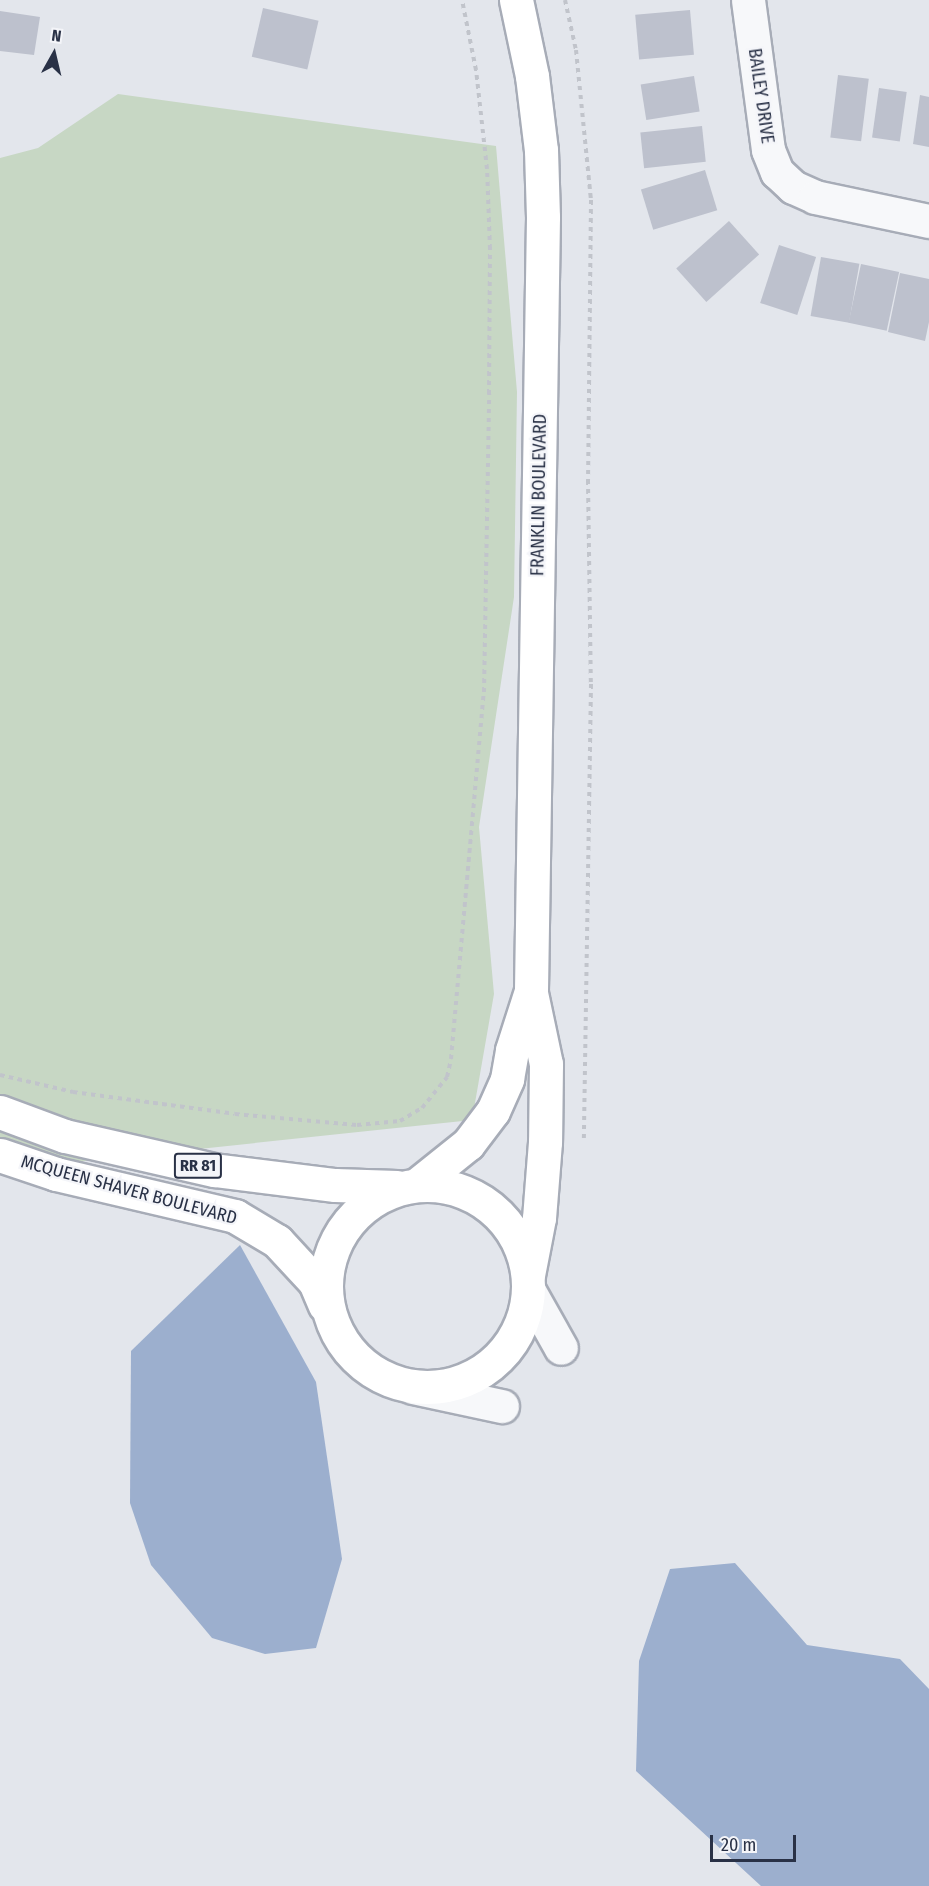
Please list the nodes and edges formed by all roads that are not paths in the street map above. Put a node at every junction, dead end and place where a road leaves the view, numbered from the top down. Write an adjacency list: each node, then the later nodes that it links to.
1 (516, 0): 4 (main road, FRANKLIN BOULEVARD)
2 (748, 0): 3 (street, BAILEY DRIVE)
3 (929, 221)
4 (531, 993): 7 (main road, FRANKLIN BOULEVARD); 8 (main road, FRANKLIN BOULEVARD)
5 (0, 1112): 7 (main road, MCQUEEN SHAVER BOULEVARD / RR 81)
6 (0, 1155): 9 (main road, MCQUEEN SHAVER BOULEVARD / RR 81)
7 (410, 1186): 8 (main road); 9 (main road)
8 (529, 1283): 10 (street); 11 (main road)
9 (327, 1308): 11 (main road)
10 (561, 1348)
11 (413, 1387): 12 (street)
12 (502, 1406)

